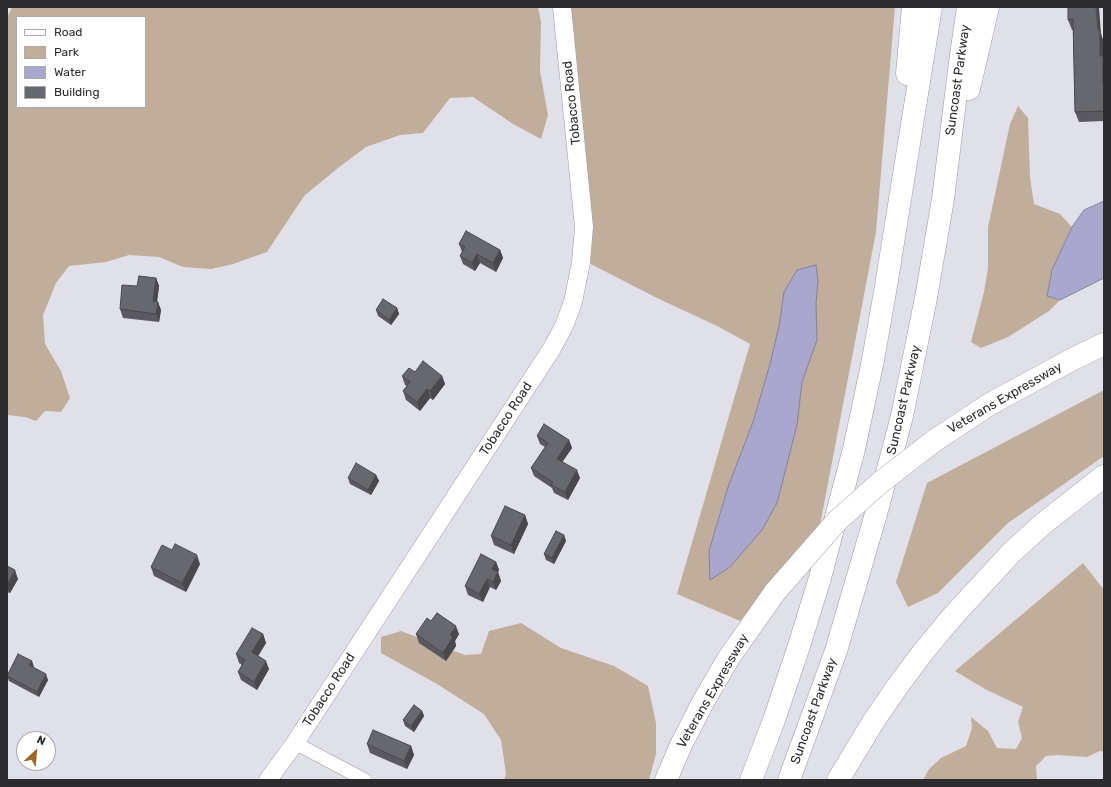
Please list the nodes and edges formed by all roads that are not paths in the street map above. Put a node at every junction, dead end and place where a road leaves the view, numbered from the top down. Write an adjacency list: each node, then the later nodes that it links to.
1 (562, 7): 10 (street, Tobacco Road)
2 (913, 7): 7 (highway)
3 (932, 7): 7 (highway)
4 (968, 7): 6 (highway, Suncoast Parkway)
5 (988, 7): 6 (highway)
6 (943, 199): 15 (highway, Suncoast Parkway)
7 (897, 219): 14 (highway)
8 (1104, 344): 13 (highway, Veterans Expressway, bridge)
9 (1104, 476): 16 (highway)
10 (295, 742): 11 (street, Tobacco Road); 12 (street)
11 (268, 780)
12 (365, 780)
13 (666, 780)
14 (751, 780)
15 (789, 780)
16 (838, 780)

